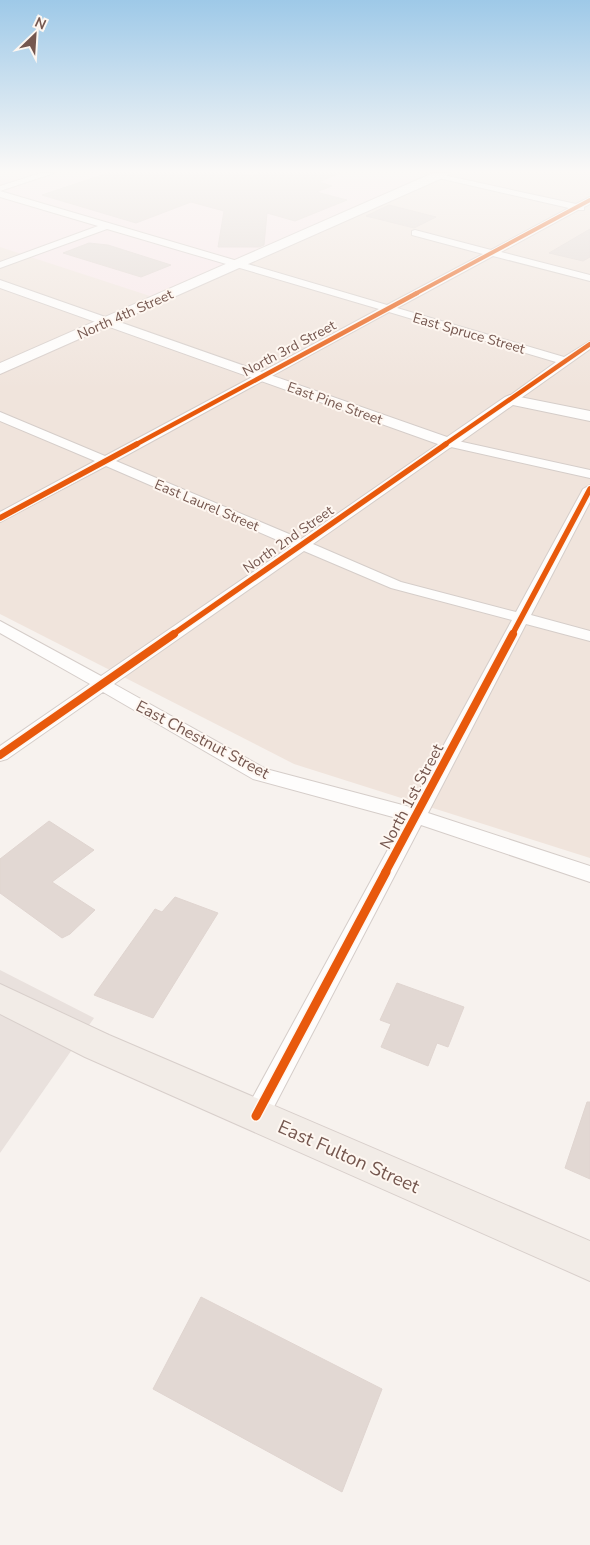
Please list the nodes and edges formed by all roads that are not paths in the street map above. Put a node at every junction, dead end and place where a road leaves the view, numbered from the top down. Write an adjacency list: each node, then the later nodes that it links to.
1 (54, 245): 8 (street)
2 (172, 245): 7 (street, East Spruce Street)
3 (280, 245): 7 (main road, North 4th Street)
4 (461, 245): 6 (street)
5 (505, 245): 6 (street, North 3rd Street)
6 (491, 253): 9 (street); 11 (street, North 3rd Street)
7 (238, 264): 11 (street, East Spruce Street); 12 (main road, North 4th Street)
8 (0, 265)
9 (590, 278)
10 (0, 284): 12 (street, East Pine Street)
11 (388, 309): 14 (street, East Spruce Street); 16 (street, North 3rd Street)
12 (106, 322): 15 (main road, North 4th Street); 16 (street, East Pine Street)
13 (590, 344): 14 (street, North 2nd Street)
14 (565, 361): 17 (street, North 2nd Street)
15 (0, 369)
16 (262, 377): 20 (street, East Pine Street); 21 (street, North 3rd Street)
17 (510, 400): 19 (street); 20 (street, North 2nd Street)
18 (0, 416): 21 (street, East Laurel Street)
19 (590, 416)
20 (448, 443): 22 (street, East Pine Street); 25 (street, North 2nd Street)
21 (106, 461): 24 (street, North 3rd Street); 25 (street, East Laurel Street)
22 (590, 474)
23 (590, 489): 26 (street, North 1st Street)
24 (0, 518)
25 (301, 545): 26 (street, East Laurel Street); 29 (street, North 2nd Street)
26 (521, 618): 28 (street, East Laurel Street); 31 (street, North 1st Street)
27 (0, 626): 29 (street, East Chestnut Street)
28 (590, 636)
29 (102, 685): 30 (street, North 2nd Street); 31 (street, East Chestnut Street)
30 (0, 756)
31 (416, 816): 32 (street, East Chestnut Street); 34 (street, North 1st Street)
32 (590, 874)
33 (0, 998): 34 (main road, East Fulton Street)
34 (256, 1116): 35 (main road, East Fulton Street)
35 (590, 1261)

